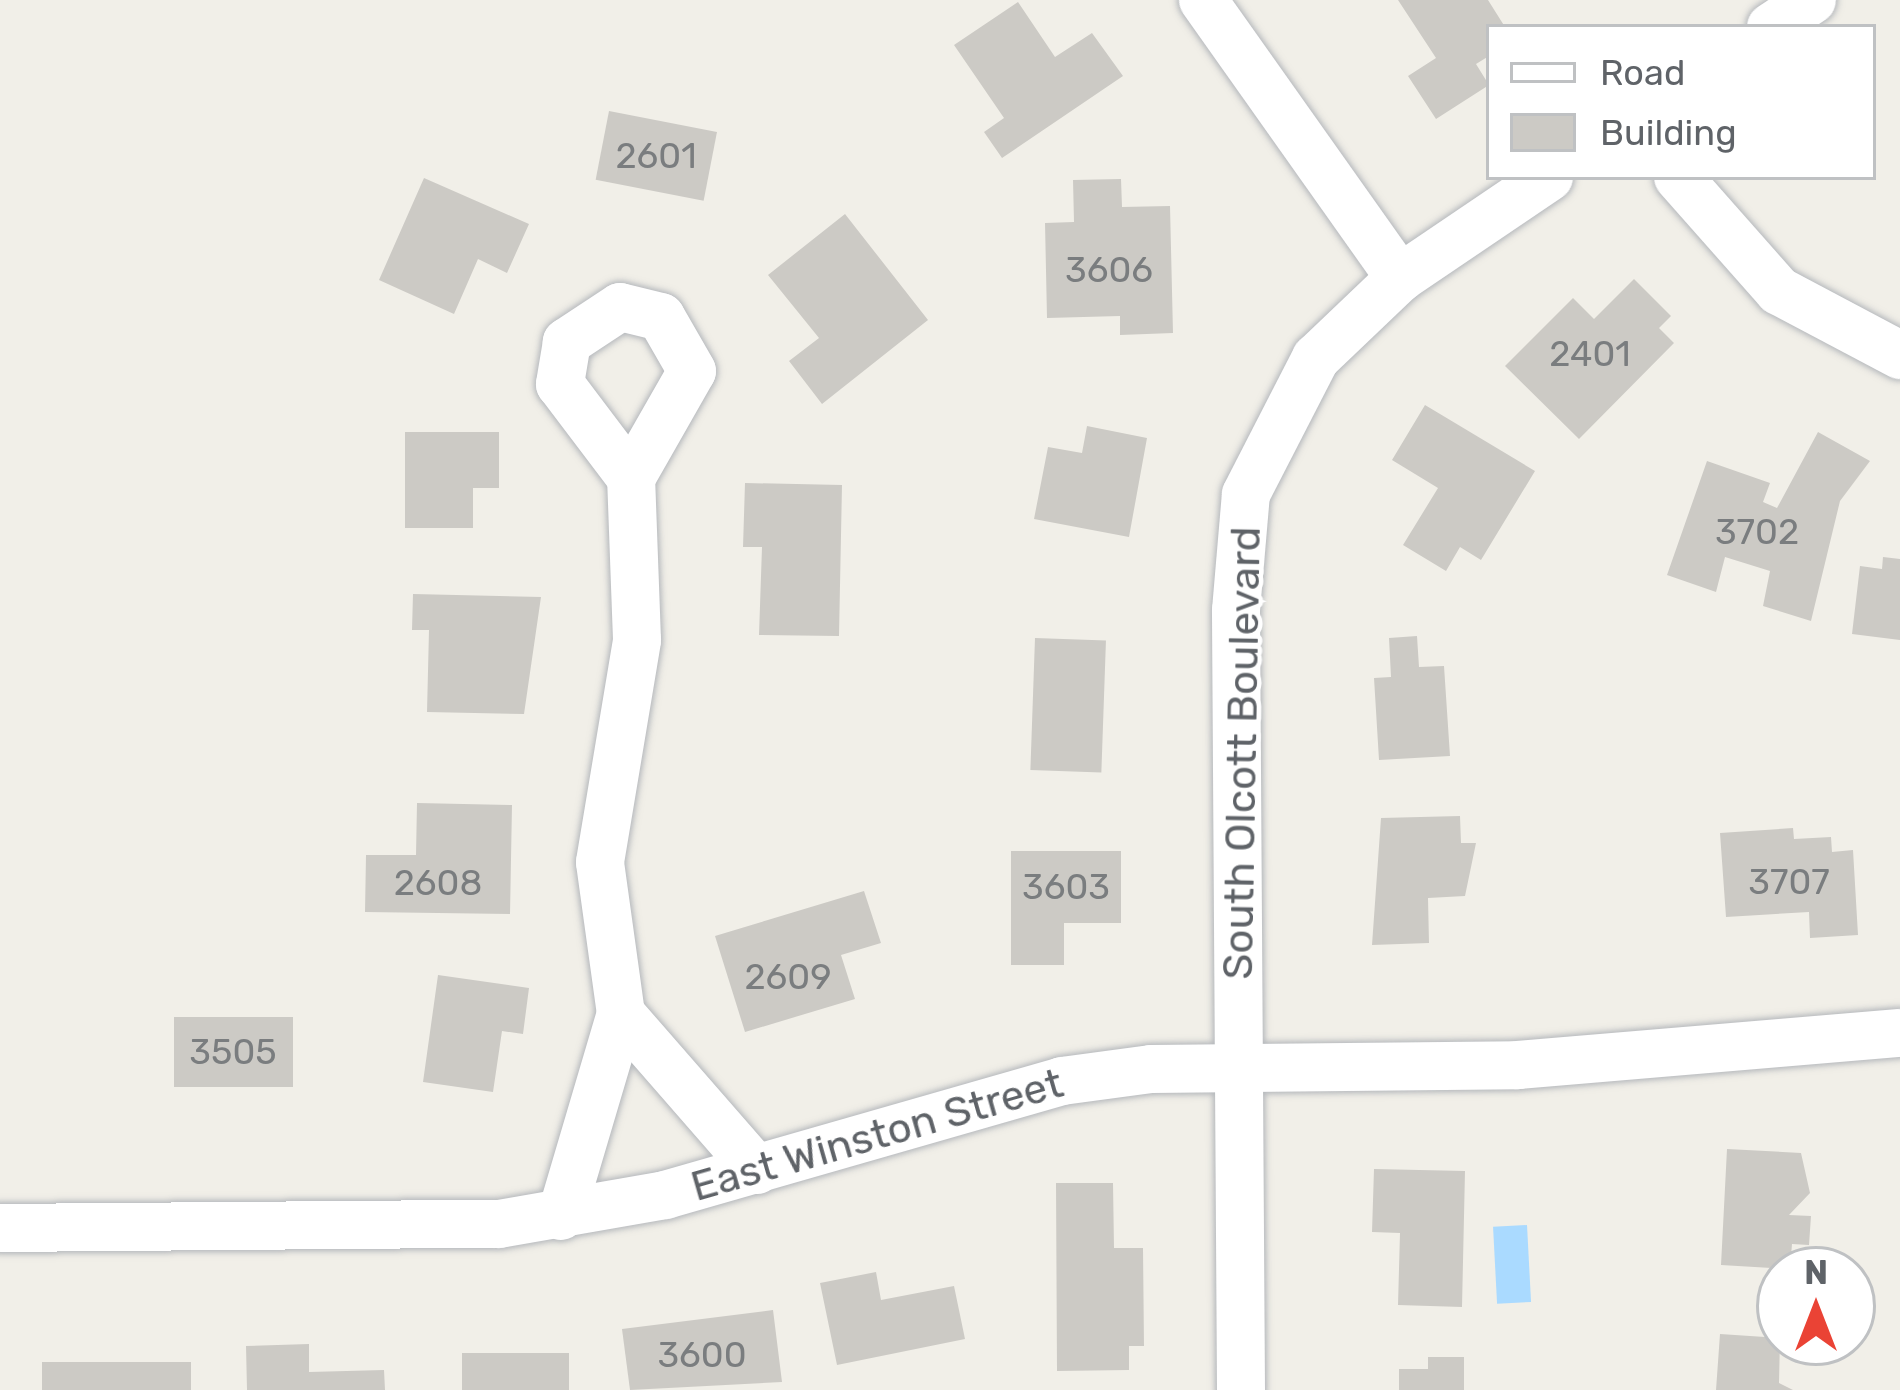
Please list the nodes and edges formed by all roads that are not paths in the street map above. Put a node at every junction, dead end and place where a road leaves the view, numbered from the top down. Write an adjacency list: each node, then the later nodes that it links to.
1 (1203, 0): 6 (street)
2 (1812, 0): 3 (street)
3 (1776, 24)
4 (1545, 180): 6 (street, South Olcott Boulevard)
5 (1681, 180): 7 (street)
6 (1400, 278): 11 (street, South Olcott Boulevard)
7 (1900, 355)
8 (631, 478): 9 (street)
9 (621, 1015): 12 (street); 13 (street)
10 (1900, 1033): 11 (street, East Winston Street)
11 (1239, 1068): 12 (street, East Winston Street); 15 (street, South Olcott Boulevard)
12 (757, 1170): 13 (street, East Winston Street)
13 (561, 1216): 14 (street, East Winston Street)
14 (0, 1228)
15 (1241, 1390)

